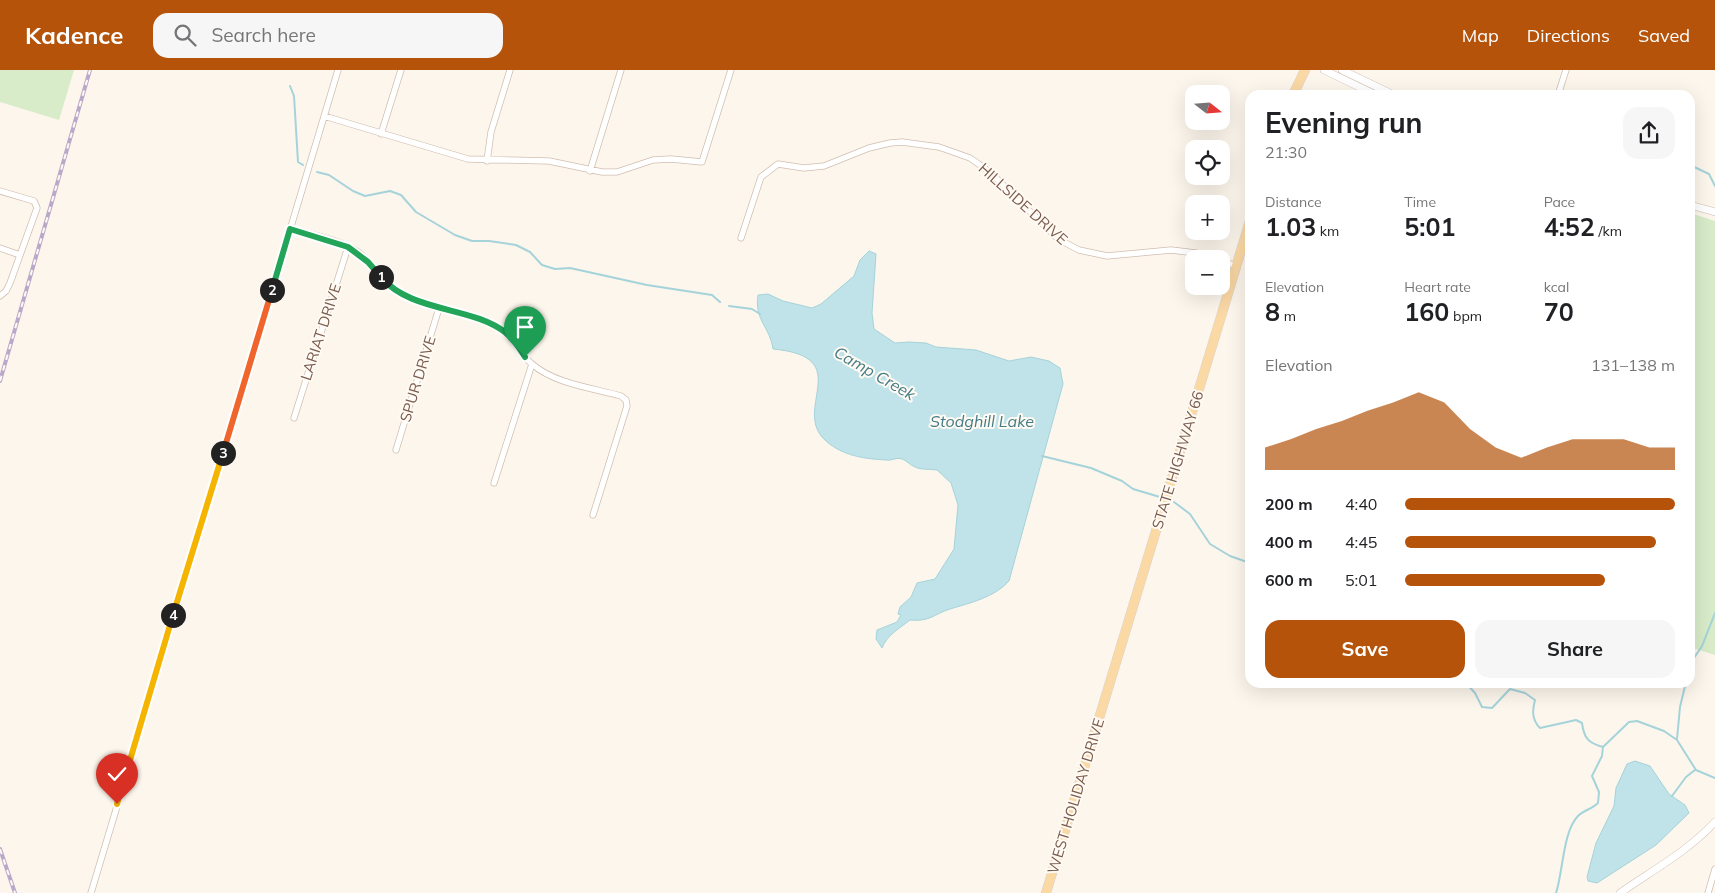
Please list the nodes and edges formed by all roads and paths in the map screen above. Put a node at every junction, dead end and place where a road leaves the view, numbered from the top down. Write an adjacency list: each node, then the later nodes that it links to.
1 (338, 70): 14 (street)
2 (401, 70): 15 (street)
3 (510, 70): 16 (street)
4 (621, 70): 17 (street)
5 (730, 70): 17 (street)
6 (1305, 70): 10 (main road)
7 (1324, 70): 11 (street)
8 (1342, 70): 12 (street)
9 (1566, 70): 13 (street)
10 (1295, 90)
11 (1366, 90)
12 (1384, 90)
13 (1560, 90)
14 (324, 116): 15 (street); 21 (street)
15 (381, 134): 16 (street)
16 (487, 161): 17 (street)
17 (590, 171)
18 (0, 191): 27 (street)
19 (1695, 206): 20 (street)
20 (1715, 212)
21 (290, 229): 24 (street); 40 (street)
22 (1245, 237): 29 (main road, STATE HIGHWAY 66)
23 (741, 238): 26 (street, HILLSIDE DRIVE)
24 (348, 247): 31 (street); 33 (street, LARIAT DRIVE)
25 (0, 248): 27 (street)
26 (1185, 252)
27 (20, 255): 30 (street)
28 (1230, 264): 29 (street)
29 (1236, 266): 37 (main road, STATE HIGHWAY 66)
30 (0, 296)
31 (439, 308): 32 (street); 34 (street, SPUR DRIVE)
32 (532, 364): 35 (street); 36 (street)
33 (294, 418)
34 (396, 450)
35 (494, 483)
36 (593, 515)
37 (1106, 698): 41 (main road, WEST HOLIDAY DRIVE)
38 (1715, 822): 42 (street)
39 (1715, 869): 43 (street)
40 (92, 893)
41 (1046, 893)
42 (1620, 893)
43 (1708, 893)

